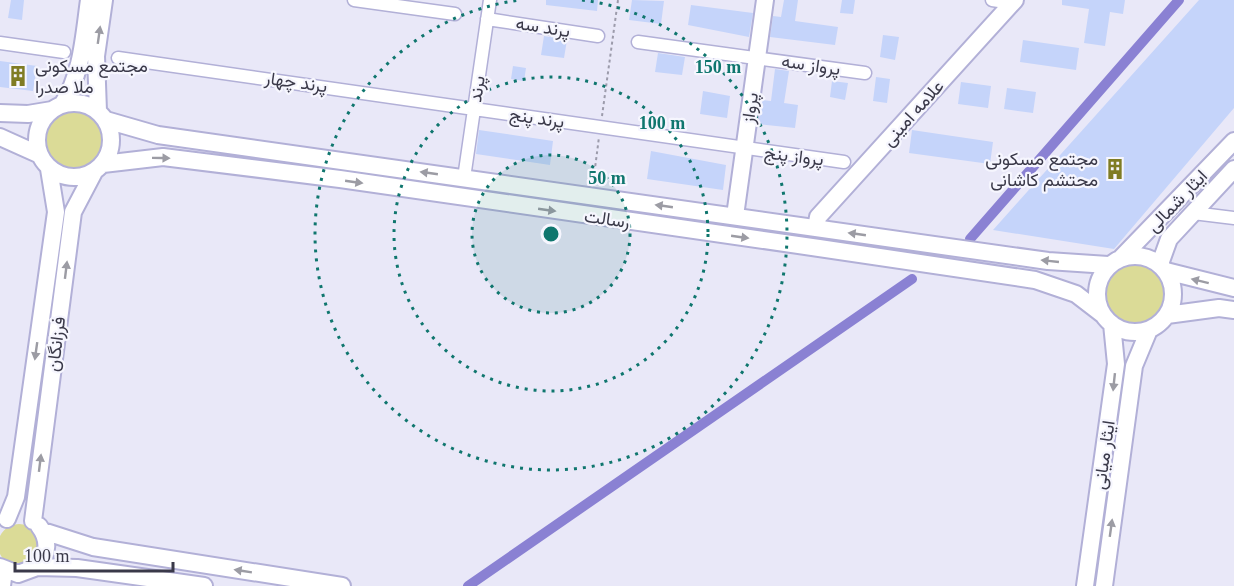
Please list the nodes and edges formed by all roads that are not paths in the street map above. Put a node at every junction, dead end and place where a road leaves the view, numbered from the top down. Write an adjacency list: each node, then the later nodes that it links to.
1 (88, 0): 17 (street)
2 (104, 0): 20 (street, one-way to 2)
3 (354, 0): 8 (street)
4 (490, 0): 9 (street, پرند)
5 (765, 0): 15 (street, پرواز)
6 (992, 0): 7 (street)
7 (1014, 2): 32 (street, علامه امینی)
8 (455, 14)
9 (488, 19): 10 (street, پرند سه); 18 (street, پرند)
10 (598, 36)
11 (0, 42): 13 (street)
12 (638, 42): 15 (street, پرواز سه)
13 (64, 52)
14 (118, 58): 18 (street, پرند چهار)
15 (757, 58): 16 (street, پرواز سه); 23 (street, پرواز)
16 (865, 73)
17 (57, 108): 19 (street); 20 (street); 24 (street)
18 (474, 109): 23 (street, پرند پنج); 28 (street, پرند)
19 (0, 113)
20 (102, 116): 26 (street); 28 (street, رسالت, one-way to 20)
21 (0, 137): 24 (street)
22 (1234, 141): 33 (street, ایثار شمالی)
23 (744, 149): 25 (street, پرواز پنج); 30 (street, پرواز)
24 (45, 162): 26 (street); 40 (street, فرزانگان, one-way to 40)
25 (844, 162)
26 (99, 168): 38 (street, رسالت, one-way to 38); 41 (street, فرزانگان, one-way to 26)
27 (1234, 169): 29 (street, ایثار شمالی)
28 (464, 178): 30 (street, رسالت, one-way to 28)
29 (1193, 213): 31 (street); 34 (street, ایثار شمالی)
30 (735, 216): 32 (street, رسالت)
31 (1234, 218)
32 (816, 228): 33 (street, رسالت, one-way to 32)
33 (1114, 262): 34 (street); 38 (street)
34 (1163, 268): 35 (street, one-way to 34); 37 (street)
35 (1234, 288)
36 (1234, 310): 37 (street)
37 (1167, 315): 39 (street)
38 (1107, 319): 39 (street); 46 (street, ایثار میانی, one-way to 46)
39 (1149, 330): 47 (street, ایثار میانی, one-way to 39)
40 (2, 522): 41 (street)
41 (38, 526): 42 (street, فرزانگان); 45 (street, one-way to 41)
42 (37, 567): 43 (street); 44 (street)
43 (8, 577)
44 (204, 586)
45 (342, 586)
46 (1085, 586)
47 (1104, 586)

